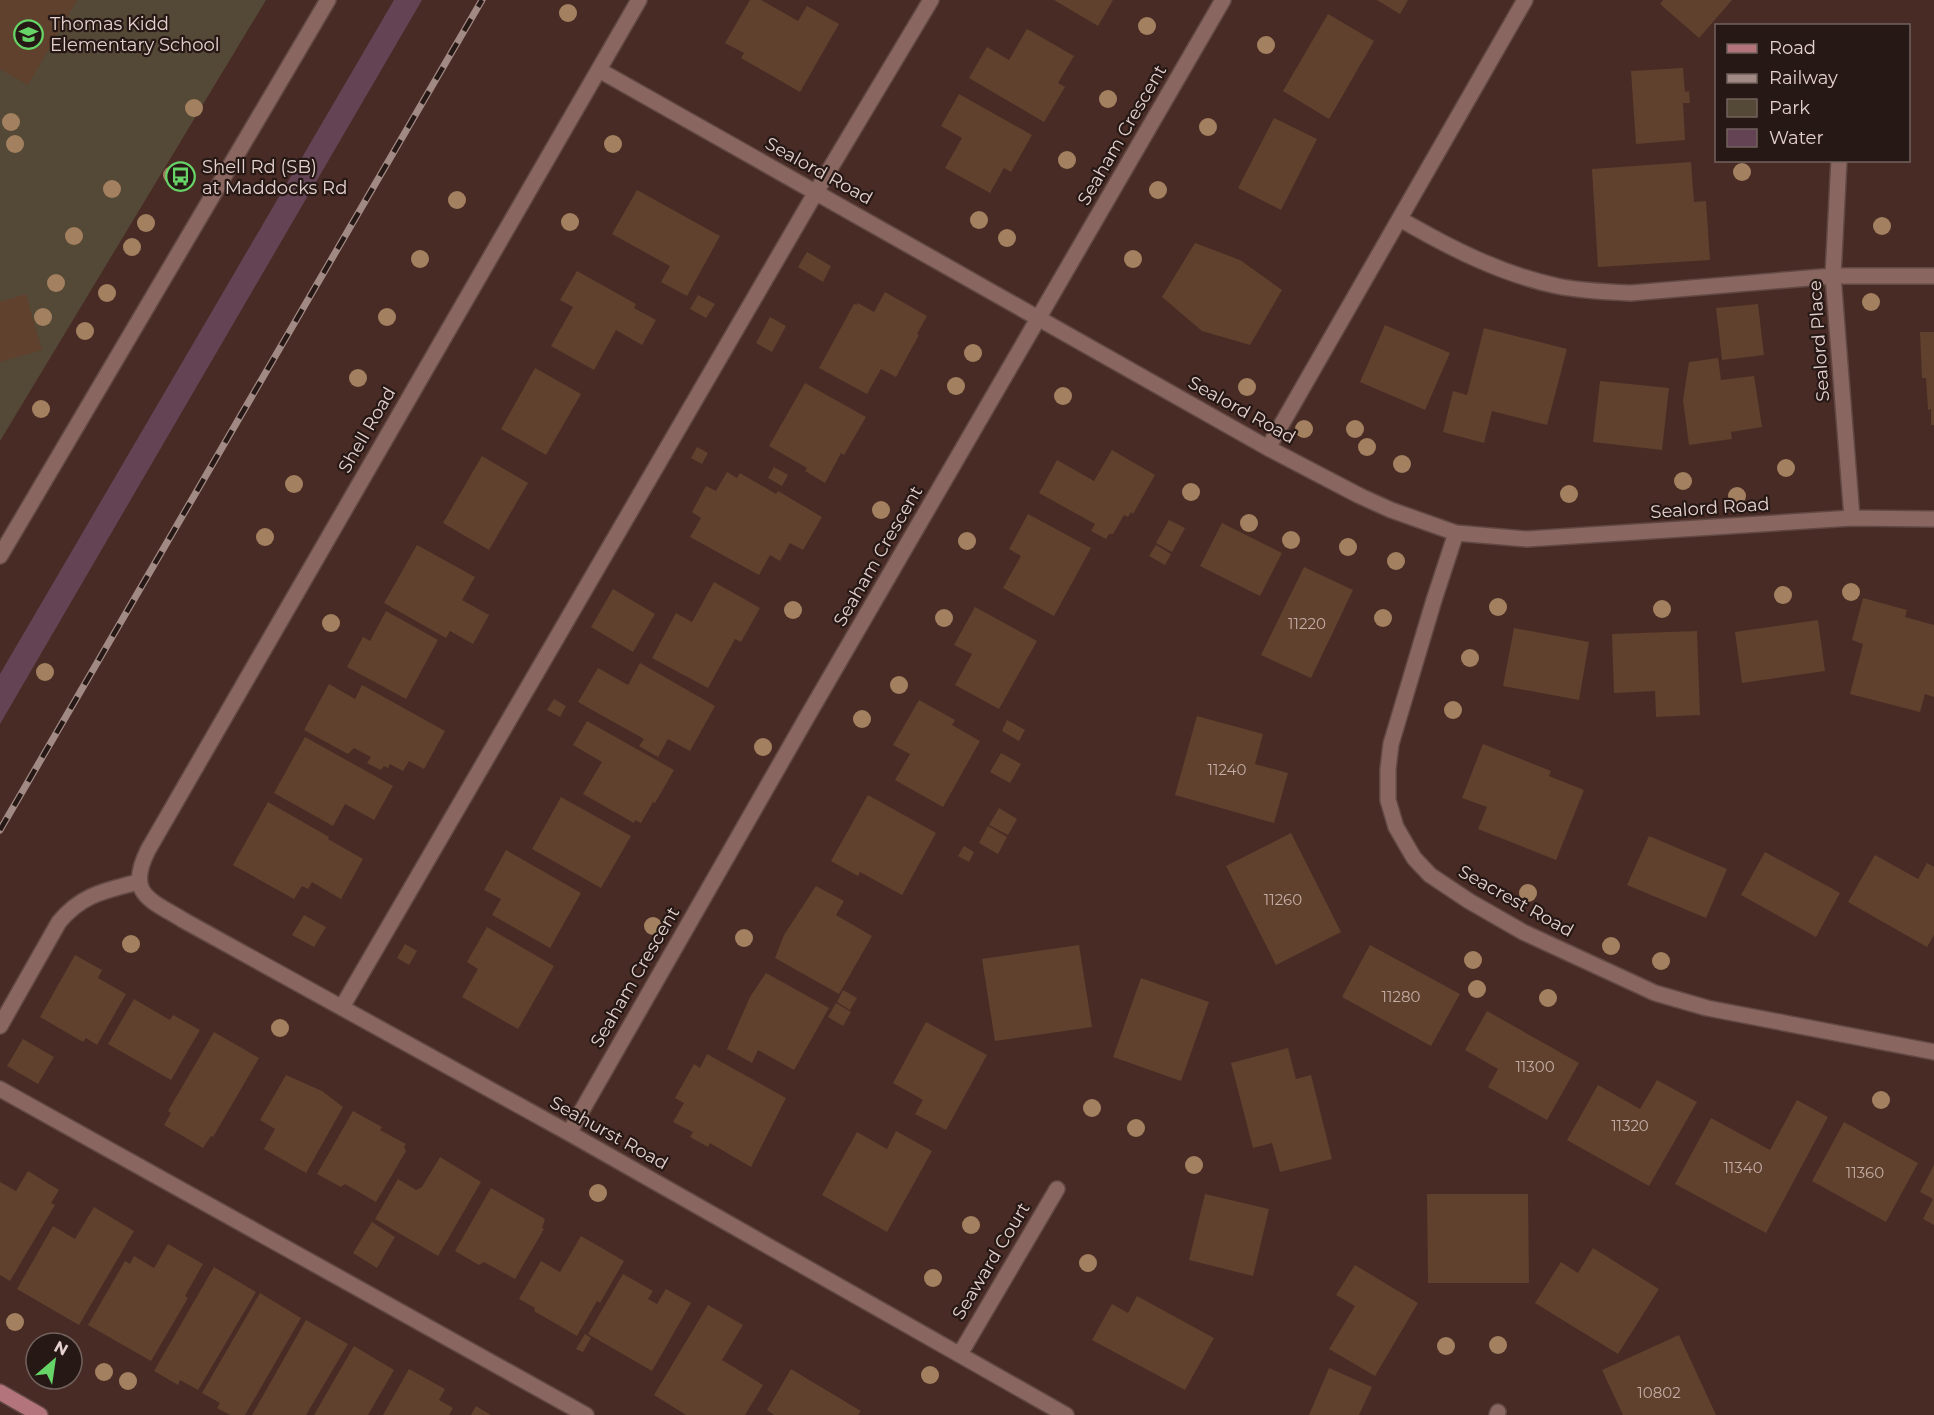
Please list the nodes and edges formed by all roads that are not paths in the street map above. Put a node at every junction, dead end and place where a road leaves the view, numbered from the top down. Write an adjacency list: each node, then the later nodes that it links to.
1 (327, 0): 17 (street)
2 (639, 0): 6 (street, Shell Road)
3 (931, 0): 8 (street)
4 (1223, 0): 12 (street, Seaham Crescent)
5 (1524, 0): 9 (street)
6 (599, 70): 8 (street, Sealord Road); 18 (street, Shell Road)
7 (1839, 162): 10 (street, Sealord Place)
8 (816, 192): 12 (street, Sealord Road); 19 (street)
9 (1400, 219): 10 (street); 13 (street)
10 (1833, 276): 11 (street); 14 (street, Sealord Place)
11 (1934, 276)
12 (1038, 317): 13 (street, Sealord Road); 23 (street, Seaham Crescent)
13 (1268, 448): 16 (street, Sealord Road)
14 (1852, 518): 15 (street, Sealord Road); 16 (street, Sealord Road)
15 (1934, 519)
16 (1456, 533): 21 (street, Seacrest Road)
17 (0, 556)
18 (138, 882): 19 (street, Seahurst Road); 20 (street)
19 (342, 1007): 23 (street, Seahurst Road)
20 (0, 1026)
21 (1934, 1052)
22 (0, 1089): 28 (street)
23 (569, 1133): 25 (street, Seahurst Road)
24 (1057, 1189): 25 (street, Seaward Court)
25 (960, 1354): 29 (street, Seahurst Road)
26 (0, 1392): 27 (main road)
27 (40, 1415)
28 (586, 1415)
29 (1066, 1415)

